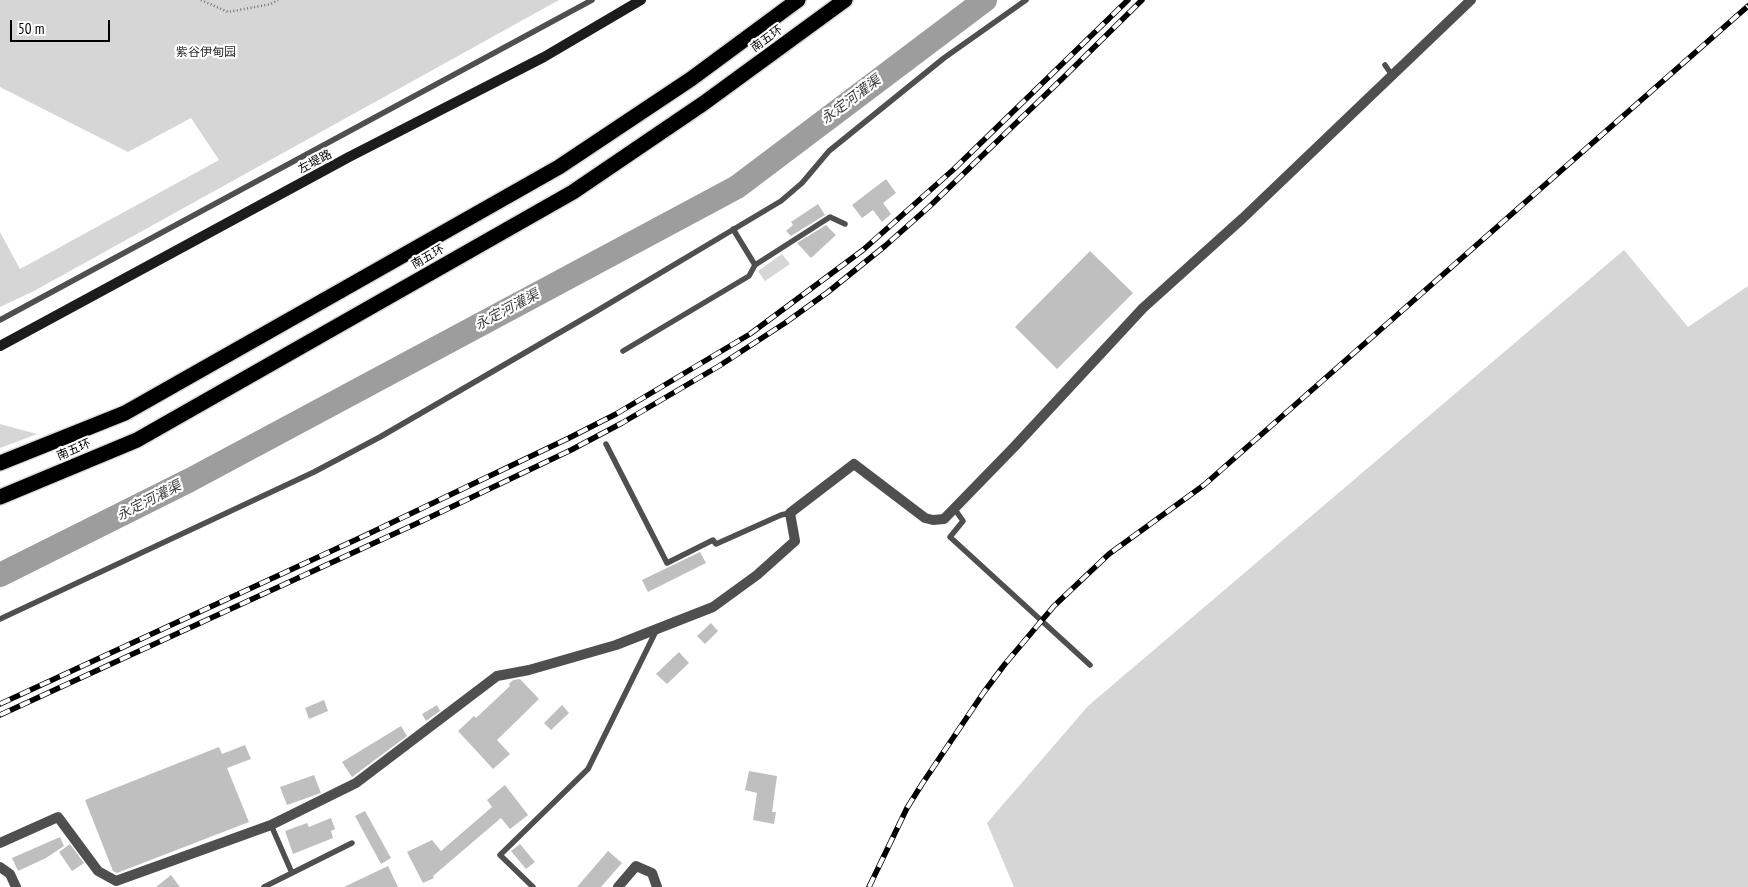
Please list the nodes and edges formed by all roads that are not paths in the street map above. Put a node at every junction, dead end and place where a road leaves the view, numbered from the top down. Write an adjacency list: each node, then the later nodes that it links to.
1 (592, 0): 12 (lane)
2 (641, 0): 13 (main road, 左堤路)
3 (798, 0): 16 (highway, 南五环)
4 (845, 0): 17 (highway, 南五环)
5 (1026, 0): 10 (lane)
6 (1471, 0): 8 (street)
7 (1385, 65): 8 (lane)
8 (1392, 75): 18 (street)
9 (845, 224): 11 (lane)
10 (733, 229): 11 (lane); 20 (lane)
11 (755, 265): 14 (lane)
12 (0, 320)
13 (0, 346)
14 (623, 351)
15 (606, 444): 19 (lane)
16 (0, 463)
17 (0, 497)
18 (954, 508): 19 (street); 22 (lane)
19 (790, 513): 21 (street)
20 (0, 619)
21 (657, 629): 23 (street); 30 (lane)
22 (1090, 665)
23 (271, 825): 24 (street); 27 (lane)
24 (0, 843)
25 (352, 843): 27 (lane)
26 (0, 866): 28 (street)
27 (292, 873): 29 (lane)
28 (16, 887)
29 (264, 887)
30 (533, 887)
31 (618, 887): 32 (street)
32 (657, 887)

